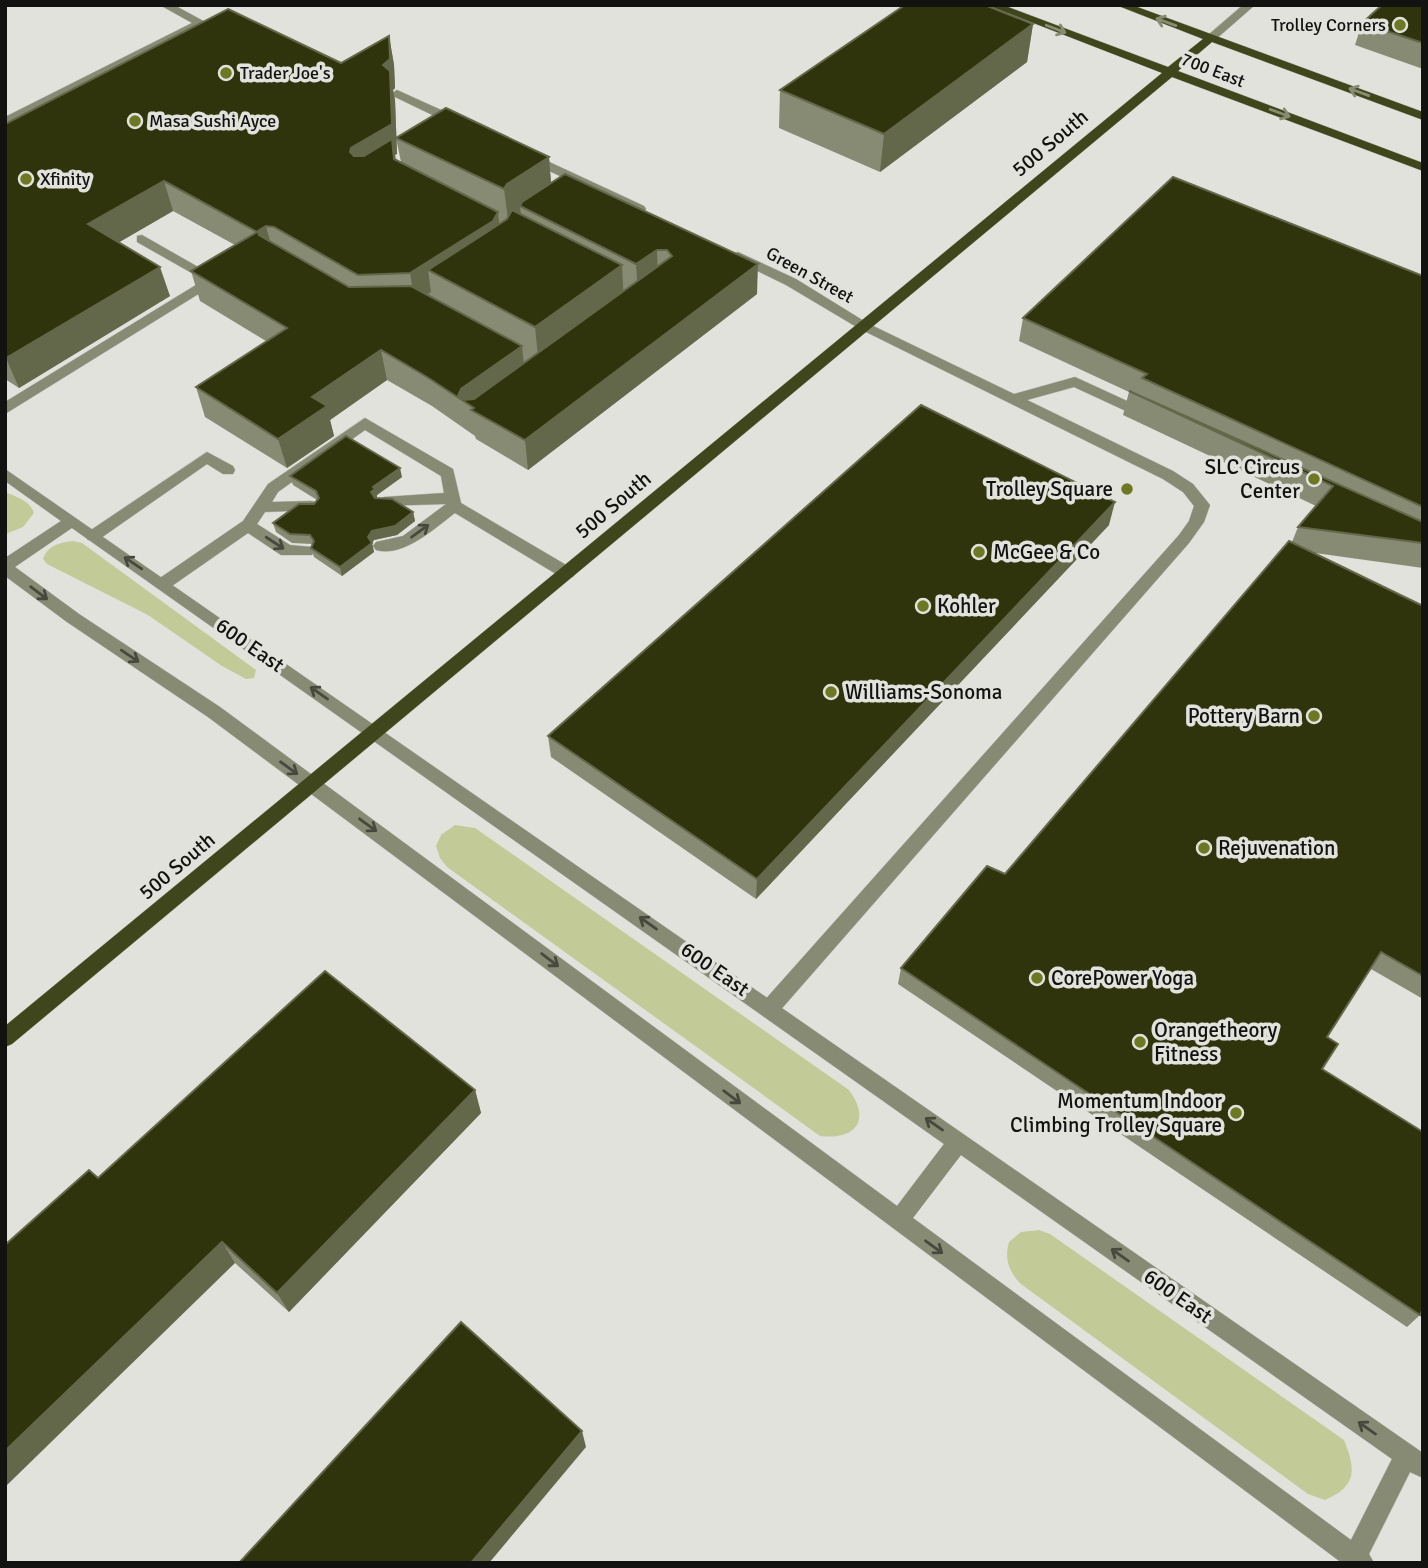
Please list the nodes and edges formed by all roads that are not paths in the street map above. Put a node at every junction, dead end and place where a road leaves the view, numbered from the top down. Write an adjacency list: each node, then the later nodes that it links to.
1 (164, 5): 9 (street)
2 (992, 5): 6 (main road, 700 East, one-way to 6)
3 (1121, 5): 5 (main road, 700 East, one-way to 3)
4 (1250, 5): 5 (street, 500 South)
5 (1211, 38): 6 (main road, 500 South); 8 (main road, 700 East, one-way to 5)
6 (1170, 72): 12 (main road, 700 East, one-way to 12); 18 (main road, 500 South)
7 (397, 94): 10 (street)
8 (1423, 116)
9 (5, 122)
10 (441, 134)
11 (522, 153): 13 (street)
12 (1423, 167)
13 (585, 183): 14 (street); 15 (street)
14 (566, 196)
15 (657, 218)
16 (142, 239): 20 (street)
17 (729, 252): 18 (street, Green Street)
18 (865, 326): 19 (street, Green Street); 34 (main road, 500 South)
19 (1012, 399): 21 (street); 38 (street, Green Street)
20 (5, 409)
21 (1155, 419)
22 (228, 470): 30 (street)
23 (5, 474): 28 (street, 600 East)
24 (384, 502): 25 (street)
25 (454, 502): 27 (street); 31 (street, one-way to 25); 34 (street)
26 (311, 506): 27 (street)
27 (260, 507): 29 (street)
28 (72, 521): 30 (street, 600 East); 33 (street)
29 (248, 525): 32 (street, one-way to 32); 35 (street)
30 (93, 536): 35 (street, 600 East, one-way to 30)
31 (382, 546)
32 (306, 551)
33 (5, 567): 37 (street, one-way to 37)
34 (567, 573): 36 (main road, 500 South)
35 (163, 584): 36 (street, 600 East, one-way to 35)
36 (375, 732): 37 (main road, 500 South); 38 (street, 600 East, one-way to 36)
37 (312, 784): 39 (main road, 500 South); 41 (street, one-way to 41)
38 (770, 1008): 40 (street, 600 East, one-way to 38)
39 (5, 1038)
40 (958, 1142): 41 (street); 42 (street, 600 East, one-way to 40)
41 (898, 1221): 43 (street, one-way to 43)
42 (1415, 1461): 43 (street)
43 (1356, 1561)

